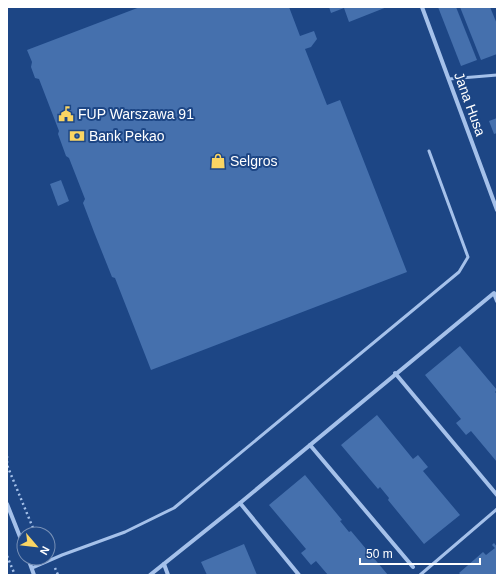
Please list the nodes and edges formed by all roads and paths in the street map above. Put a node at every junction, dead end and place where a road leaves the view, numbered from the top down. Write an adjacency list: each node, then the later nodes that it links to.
1 (422, 7): 3 (street, Jana Husa)
2 (497, 75): 3 (lane)
3 (449, 79): 5 (street, Jana Husa)
4 (429, 151): 19 (lane)
5 (497, 210)
6 (497, 301): 7 (street)
7 (395, 373): 8 (street); 10 (street)
8 (310, 445): 11 (street); 18 (street)
9 (7, 456): 14 (path)
10 (497, 495)
11 (240, 503): 17 (street); 24 (street)
12 (7, 504): 15 (street)
13 (497, 509): 25 (lane)
14 (32, 526)
15 (16, 527)
16 (7, 556): 20 (path)
17 (164, 564): 22 (street); 23 (street)
18 (413, 566)
19 (32, 568): 21 (street)
20 (14, 575)
21 (34, 575)
22 (150, 575)
23 (168, 575)
24 (299, 575)
25 (420, 575)

